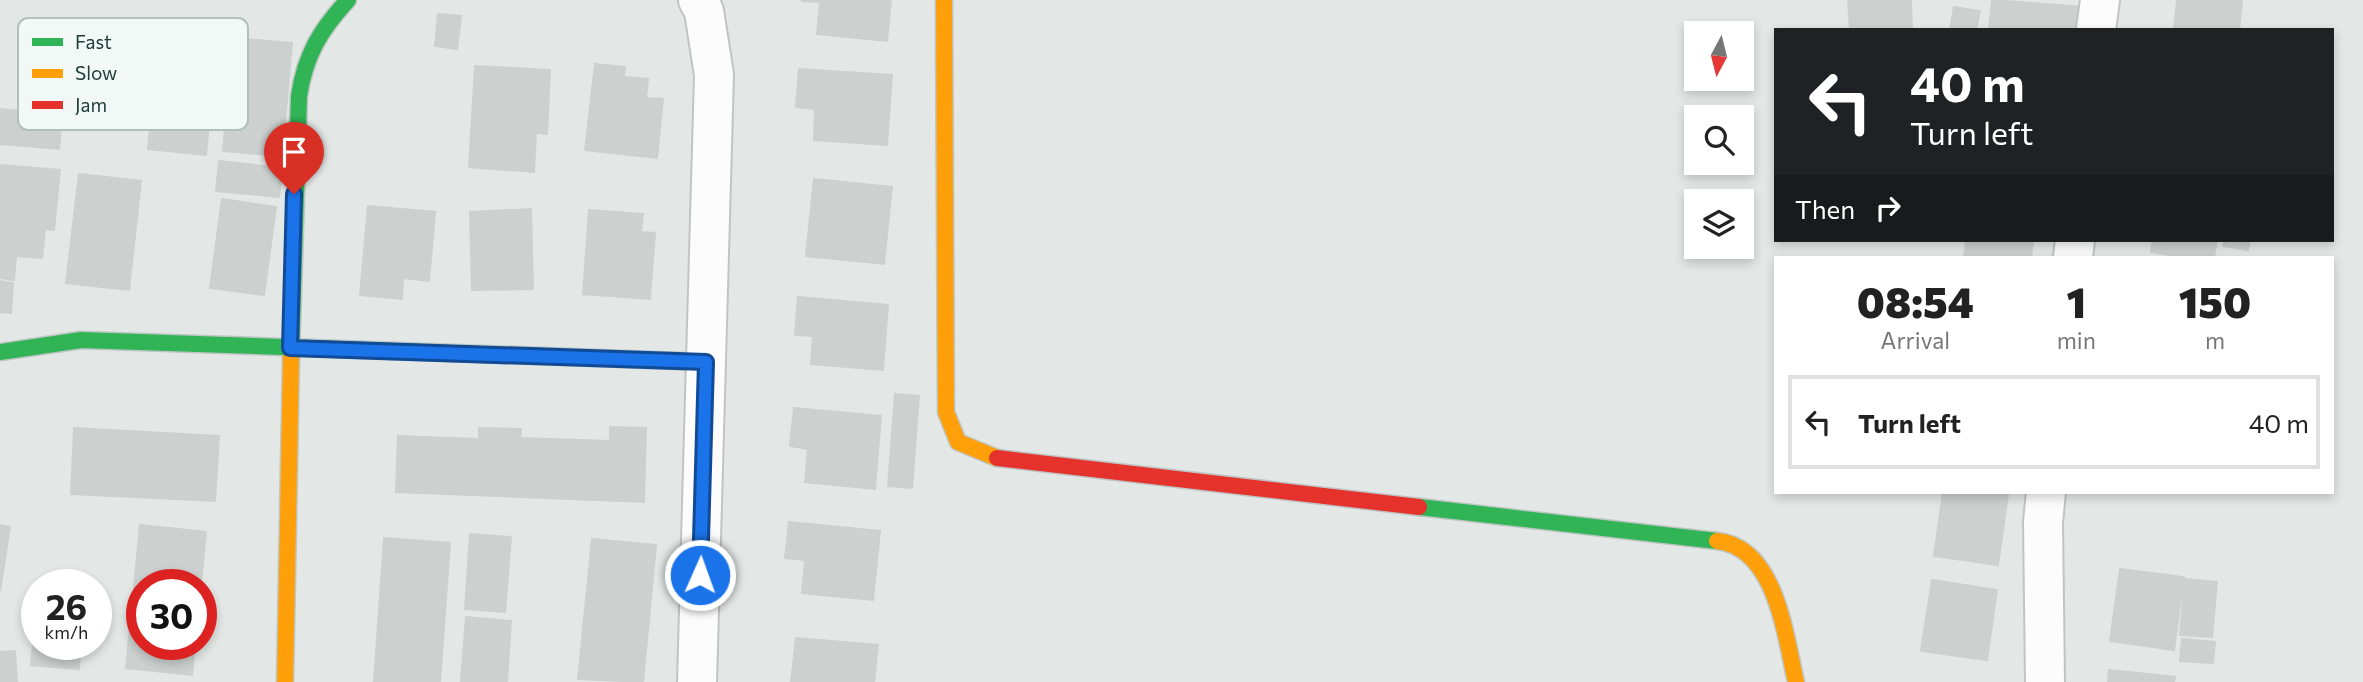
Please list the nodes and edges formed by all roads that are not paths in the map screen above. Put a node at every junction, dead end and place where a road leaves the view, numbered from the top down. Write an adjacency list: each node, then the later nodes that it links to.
1 (348, 0): 6 (street)
2 (698, 0): 8 (street)
3 (944, 0): 12 (street)
4 (2099, 0): 5 (street)
5 (2096, 28)
6 (290, 348): 7 (street); 8 (street); 10 (street)
7 (0, 352)
8 (706, 362): 11 (street)
9 (2046, 494): 13 (street)
10 (285, 682)
11 (697, 682)
12 (1796, 682)
13 (2045, 682)

